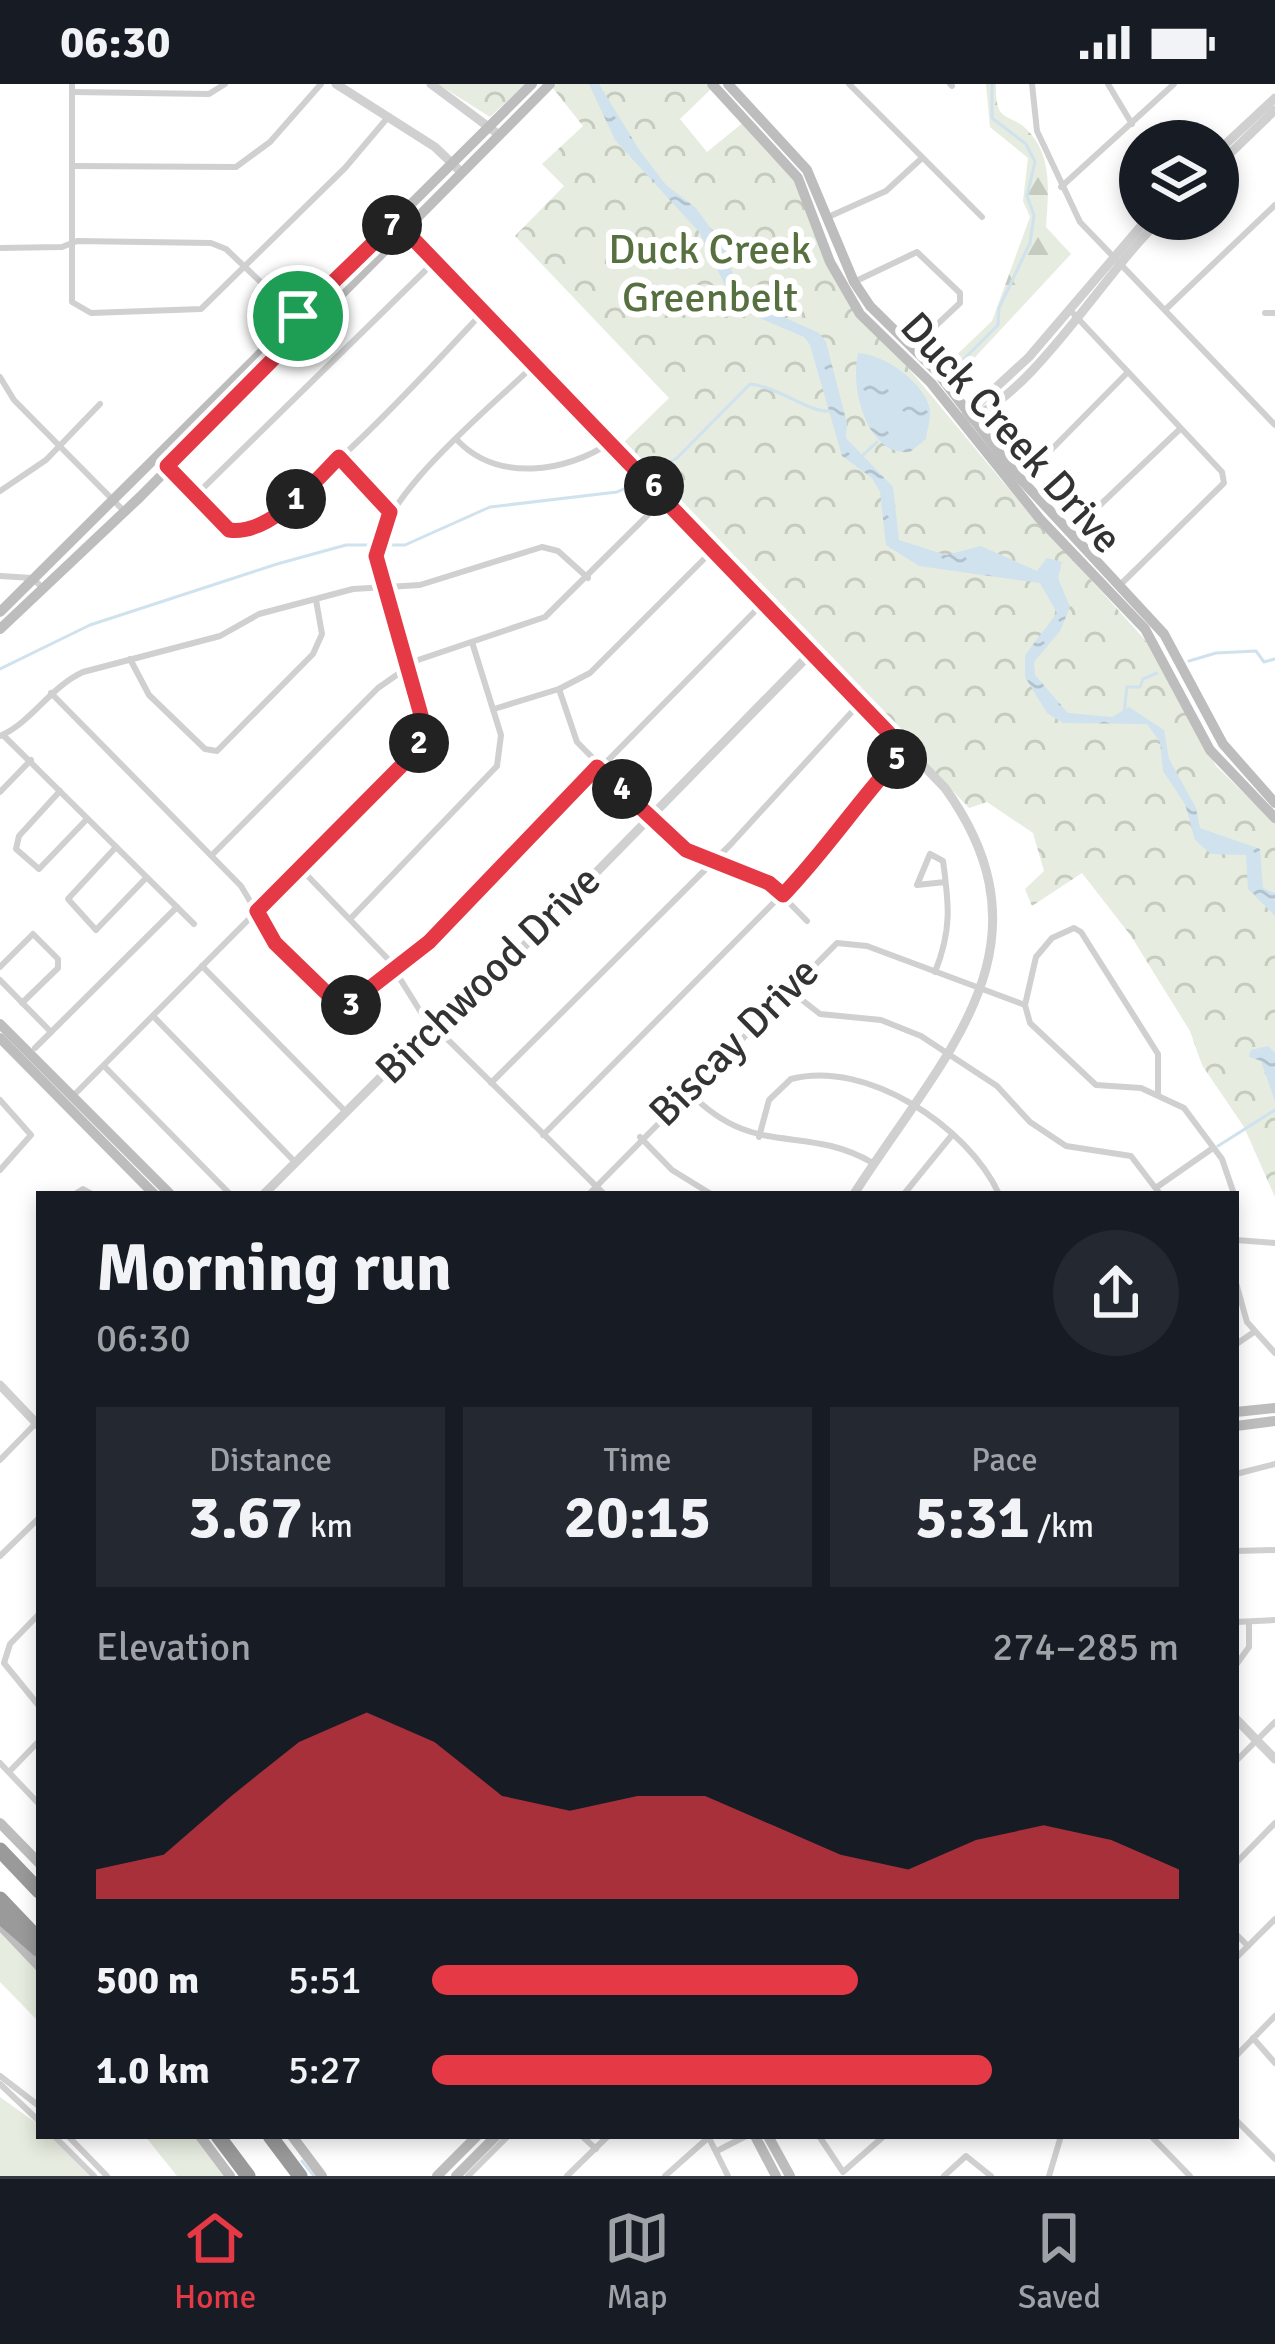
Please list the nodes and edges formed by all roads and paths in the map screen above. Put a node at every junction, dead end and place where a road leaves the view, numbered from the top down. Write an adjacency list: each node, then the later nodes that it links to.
1 (225, 84): 13 (street)
2 (321, 84): 25 (street)
3 (336, 84): 17 (street)
4 (431, 84): 20 (street)
5 (532, 84): 20 (main road)
6 (550, 84): 20 (main road)
7 (712, 84): 15 (main road, Duck Creek Drive)
8 (728, 84): 15 (main road, Duck Creek Drive)
9 (849, 84): 24 (street)
10 (1032, 84): 27 (street)
11 (1108, 84): 18 (street)
12 (1174, 84): 19 (street)
13 (72, 88): 25 (street)
14 (1275, 98): 21 (street)
15 (746, 110): 30 (main road, Duck Creek Drive)
16 (1275, 110): 23 (street)
17 (389, 116): 26 (street); 38 (street)
18 (1130, 120)
19 (1136, 120)
20 (495, 130): 26 (main road)
21 (1239, 131)
22 (1119, 135): 27 (street)
23 (1239, 145)
24 (922, 158): 29 (street); 30 (street)
25 (72, 166): 34 (street)
26 (457, 168): 31 (main road)
27 (1060, 187): 37 (street)
28 (1274, 209): 40 (street)
29 (982, 217)
30 (824, 219): 39 (main road, Duck Creek Drive)
31 (399, 225): 36 (street); 43 (main road)
32 (1132, 240): 37 (street)
33 (1138, 240): 37 (street)
34 (71, 242): 35 (street); 38 (street); 38 (street)
35 (0, 248)
36 (435, 261): 41 (street); 59 (street)
37 (1116, 261): 40 (street); 42 (street)
38 (246, 267): 43 (street)
39 (848, 285): 44 (main road, Duck Creek Drive); 44 (street)
40 (1165, 310): 50 (street)
41 (484, 311): 45 (street); 56 (street)
42 (1072, 313): 46 (street); 49 (street)
43 (303, 321): 57 (main road)
44 (909, 351): 49 (main road, Duck Creek Drive)
45 (535, 364): 52 (street); 53 (street)
46 (1128, 372): 51 (street); 55 (street)
47 (0, 376): 54 (street)
48 (100, 404): 54 (street)
49 (967, 416): 71 (main road, Duck Creek Drive)
50 (1275, 425)
51 (1180, 428): 62 (street); 71 (street)
52 (458, 441): 53 (street); 64 (street)
53 (611, 442): 60 (street)
54 (59, 446): 58 (street); 61 (street)
55 (1052, 449)
56 (339, 457): 59 (street); 64 (street)
57 (163, 461): 59 (street); 61 (main road); 63 (main road)
58 (0, 491)
59 (195, 496)
60 (665, 497): 65 (street); 68 (street)
61 (113, 500): 63 (street); 67 (main road)
62 (1100, 505)
63 (124, 512): 69 (main road)
64 (390, 512): 70 (street)
65 (714, 549): 73 (street); 80 (street)
66 (0, 576): 67 (street)
67 (32, 578): 69 (street); 74 (main road)
68 (588, 578): 70 (street); 76 (street)
69 (43, 588): 75 (main road)
70 (385, 588): 72 (street); 79 (street)
71 (1116, 589): 90 (main road, Duck Creek Drive); 93 (main road, Duck Creek Drive)
72 (316, 600): 78 (street); 78 (street)
73 (764, 602): 77 (street); 87 (street)
74 (0, 612)
75 (0, 629)
76 (472, 642): 79 (street); 83 (street)
77 (812, 652): 82 (street); 91 (street, Birchwood Drive)
78 (130, 659): 81 (street)
79 (407, 665): 95 (street); 97 (street)
80 (560, 689): 83 (street); 87 (street)
81 (51, 693): 84 (street); 95 (street)
82 (860, 703): 85 (street); 96 (street)
83 (494, 709): 103 (street)
84 (2, 736): 86 (street)
85 (905, 750): 100 (street); 112 (street)
86 (32, 760): 88 (street); 89 (street)
87 (597, 767): 91 (street); 108 (street)
88 (60, 791): 92 (street); 92 (street)
89 (0, 792)
90 (1275, 803)
91 (653, 816): 96 (street); 117 (street, Birchwood Drive)
92 (88, 818): 94 (street)
93 (1275, 818)
94 (116, 848): 98 (street); 98 (street)
95 (212, 855): 102 (street)
96 (712, 861): 100 (street); 123 (street)
97 (300, 868): 102 (street); 103 (street)
98 (146, 878): 101 (street)
99 (945, 883): 99 (street); 109 (street)
100 (783, 895): 104 (street); 131 (street)
101 (177, 907): 105 (street); 118 (street)
102 (257, 911): 107 (street); 108 (street)
103 (351, 918): 108 (street)
104 (807, 921)
105 (194, 924)
106 (0, 967): 113 (street)
107 (202, 967): 115 (street); 129 (street)
108 (394, 970): 117 (street)
109 (935, 971): 111 (street, Biscay Drive); 112 (street, Biscay Drive)
110 (0, 980): 113 (street)
111 (788, 989): 121 (street); 124 (street, Biscay Drive)
112 (980, 989): 114 (street, Biscay Drive); 121 (street)
113 (22, 1003): 118 (street)
114 (1025, 1005): 125 (street); 125 (street)
115 (153, 1016): 122 (street); 135 (street)
116 (0, 1024): 127 (main road)
117 (437, 1028): 123 (street); 129 (street, Birchwood Drive)
118 (51, 1032): 120 (street)
119 (0, 1038): 127 (main road)
120 (35, 1048)
121 (946, 1051): 128 (street); 149 (street)
122 (104, 1066): 127 (street); 141 (street)
123 (491, 1084): 131 (street)
124 (687, 1090): 132 (street, Biscay Drive); 133 (street)
125 (1158, 1093): 134 (street)
126 (0, 1100): 137 (street)
127 (69, 1100): 139 (main road); 140 (main road)
128 (910, 1106): 130 (street); 133 (street); 136 (street)
129 (346, 1112): 135 (street, Birchwood Drive)
130 (952, 1135): 147 (street); 148 (street)
131 (544, 1136): 138 (street)
132 (640, 1137): 138 (street, Biscay Drive); 145 (street)
133 (759, 1138): 136 (street)
134 (1213, 1148): 149 (street); 150 (street)
135 (295, 1162): 142 (street, Birchwood Drive)
136 (873, 1163): 146 (street)
137 (0, 1170)
138 (596, 1186): 143 (street, Biscay Drive); 144 (street)
139 (151, 1191)
140 (167, 1191)
141 (227, 1191)
142 (267, 1191)
143 (592, 1191)
144 (601, 1191)
145 (706, 1191)
146 (856, 1191)
147 (906, 1191)
148 (997, 1191)
149 (1158, 1191)
150 (1233, 1191)
151 (1239, 1240): 152 (street)
152 (1275, 1243)
153 (1239, 1291): 154 (street)
154 (1254, 1332): 155 (street); 156 (street)
155 (1239, 1342)
156 (1275, 1353)
157 (0, 1385): 161 (street)
158 (1275, 1408): 159 (main road)
159 (1239, 1412)
160 (1275, 1420): 163 (main road)
161 (36, 1421)
162 (36, 1425): 164 (street)
163 (1239, 1426)
164 (0, 1460)
165 (1275, 1464): 166 (street)
166 (1239, 1473)
167 (36, 1521): 170 (street)
168 (1275, 1550): 169 (street)
169 (1239, 1551)
170 (0, 1556)
171 (36, 1617): 176 (street)
172 (1275, 1620): 174 (street)
173 (1239, 1622): 174 (street)
174 (1249, 1622): 175 (street)
175 (1239, 1661)
176 (36, 1702)
177 (1239, 1722): 179 (street)
178 (1275, 1722): 179 (street)
179 (1257, 1741): 181 (street); 182 (street)
180 (36, 1745): 184 (street)
181 (1239, 1758)
182 (1275, 1760)
183 (0, 1763): 184 (street)
184 (9, 1772): 185 (street)
185 (36, 1801)
186 (0, 1823): 190 (main road)
187 (1275, 1823): 189 (street)
188 (0, 1850): 191 (highway)
189 (1239, 1859)
190 (36, 1860)
191 (36, 1888)
192 (0, 1899): 196 (highway)
193 (1275, 1919): 198 (street)
194 (0, 1920): 197 (highway); 200 (main road)
195 (1239, 1937): 198 (street)
196 (36, 1941)
197 (36, 1943)
198 (1249, 1946): 199 (street)
199 (1239, 1955)
200 (36, 1962)
201 (1275, 2016): 202 (street)
202 (1253, 2038): 203 (street); 204 (street)
203 (1239, 2053)
204 (1275, 2063)
205 (0, 2080): 206 (street); 207 (street)
206 (36, 2104)
207 (36, 2119)
208 (1239, 2123): 231 (street)
209 (57, 2139): 232 (street)
210 (71, 2139): 233 (street)
211 (202, 2139): 234 (main road)
212 (220, 2139): 235 (highway)
213 (272, 2139): 236 (highway)
214 (294, 2139): 237 (main road)
215 (474, 2139): 238 (main road)
216 (493, 2139): 239 (main road)
217 (505, 2139): 240 (street)
218 (585, 2139): 229 (street)
219 (605, 2139): 229 (street)
220 (706, 2139): 242 (street)
221 (709, 2139): 230 (street)
222 (740, 2139): 230 (street)
223 (757, 2139): 244 (main road)
224 (770, 2139): 245 (main road)
225 (821, 2139): 226 (street)
226 (881, 2139)
227 (1057, 2139): 248 (street)
228 (1154, 2139): 249 (street)
229 (596, 2149): 241 (street)
230 (715, 2151): 243 (street)
231 (1275, 2158)
232 (94, 2176)
233 (107, 2176)
234 (230, 2176)
235 (248, 2176)
236 (301, 2176)
237 (322, 2176)
238 (437, 2176)
239 (457, 2176)
240 (467, 2176)
241 (568, 2176)
242 (664, 2176)
243 (728, 2176)
244 (776, 2176)
245 (790, 2176)
246 (944, 2176): 247 (street)
247 (991, 2176)
248 (1049, 2176)
249 (1190, 2176)

